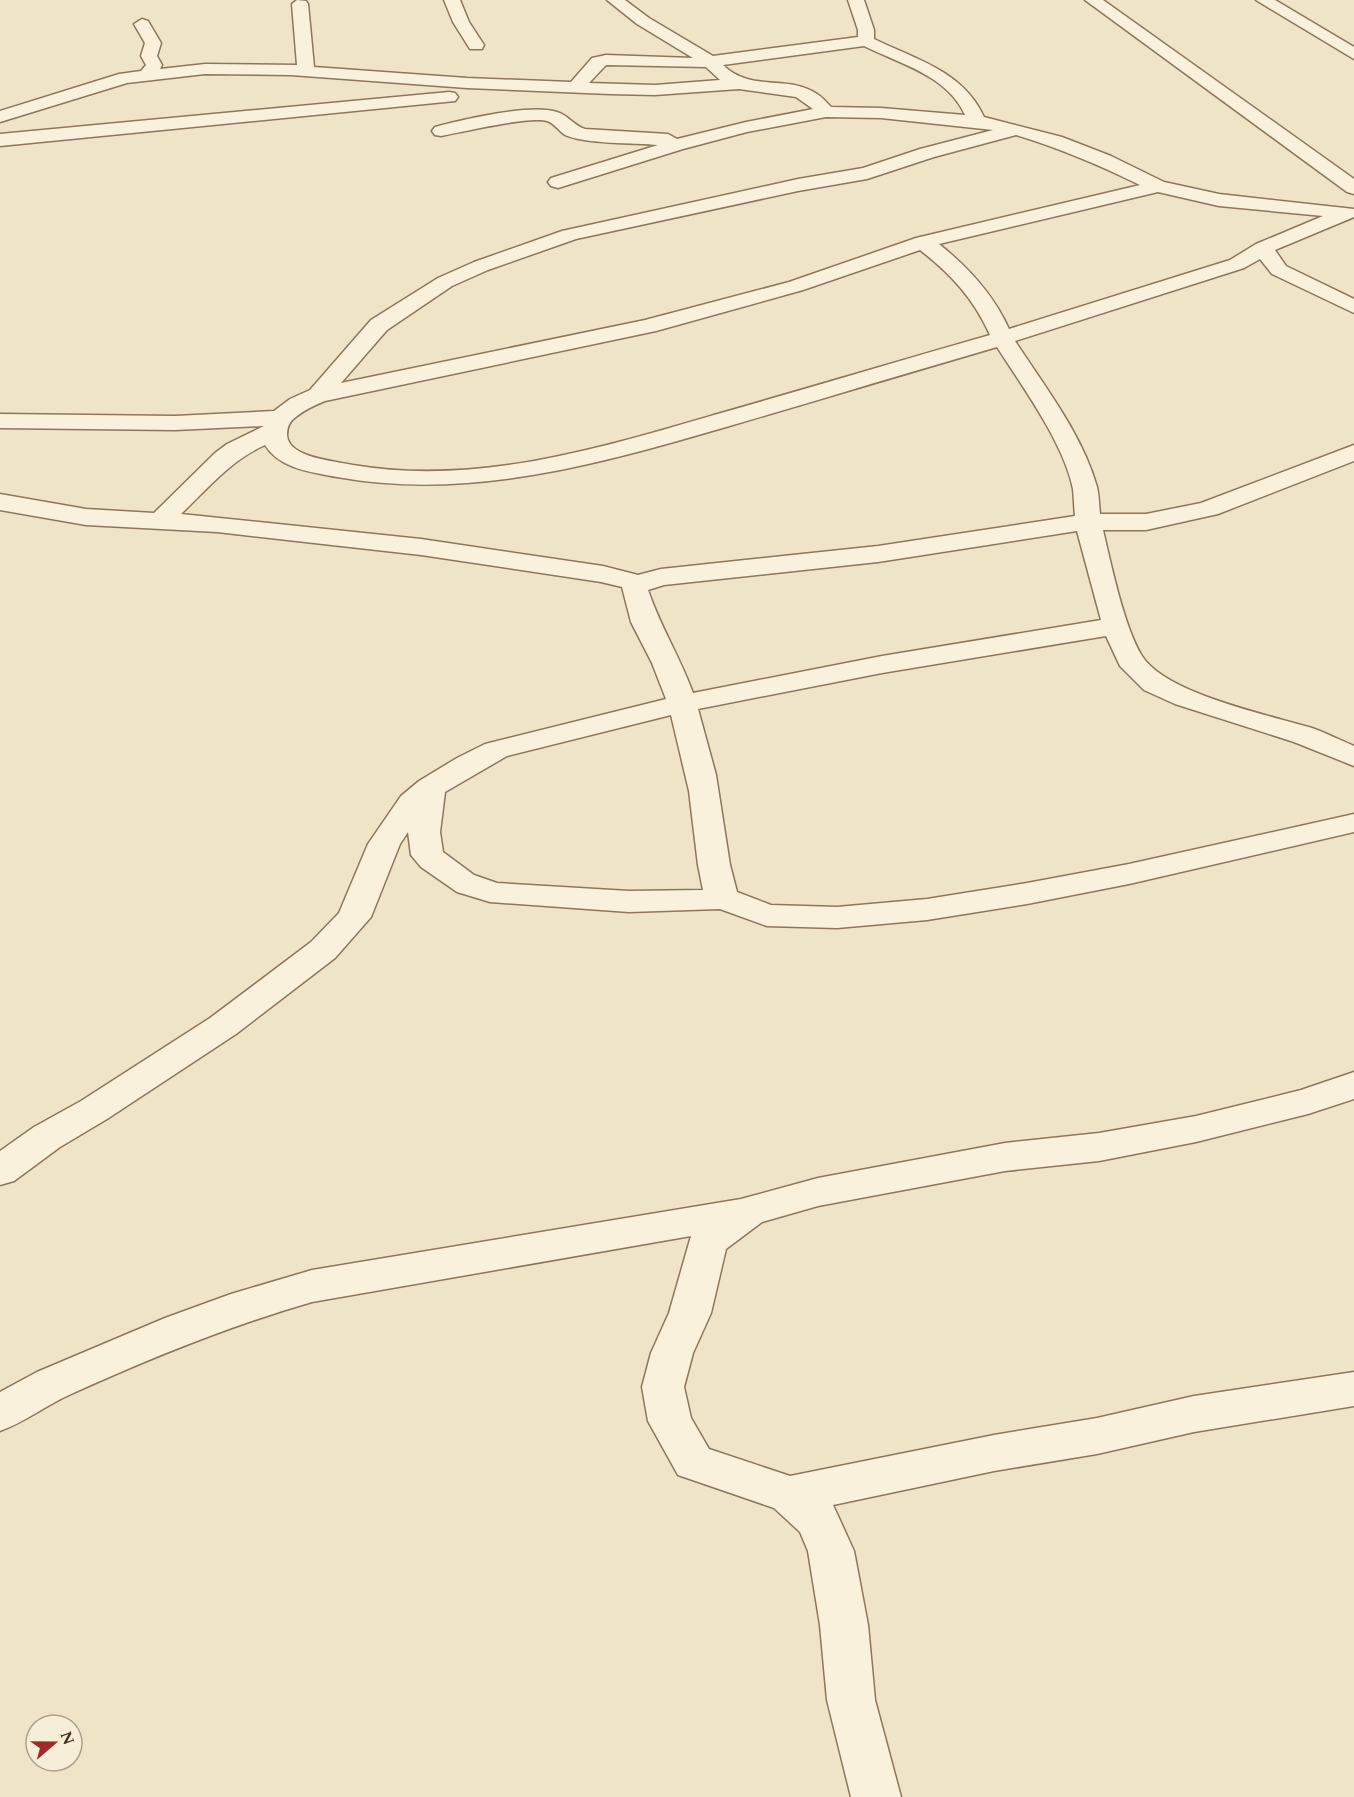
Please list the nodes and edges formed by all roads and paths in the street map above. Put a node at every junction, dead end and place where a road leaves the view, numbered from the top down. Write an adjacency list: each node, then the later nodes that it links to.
1 (452, 0): 9 (street)
2 (615, 0): 11 (street)
3 (856, 0): 8 (street)
4 (1093, 0): 25 (street)
5 (1264, 0): 10 (street)
6 (300, 4): 12 (street)
7 (142, 24): 13 (street)
8 (866, 41): 11 (street); 18 (street)
9 (476, 45)
10 (1354, 54)
11 (710, 62): 14 (street); 15 (street)
12 (306, 72): 13 (street); 15 (street)
13 (148, 74): 17 (street)
14 (739, 84): 15 (street); 16 (street)
15 (569, 87): 21 (street)
16 (826, 112): 18 (street); 22 (street)
17 (0, 117)
18 (977, 121): 19 (street)
19 (1016, 129): 24 (street); 31 (street)
20 (441, 131): 22 (street)
21 (0, 140)
22 (697, 140): 23 (street)
23 (558, 182)
24 (1158, 186): 26 (street); 27 (street)
25 (1354, 188)
26 (1350, 213): 28 (street)
27 (923, 242): 30 (street); 31 (street)
28 (1263, 248): 29 (street); 30 (street)
29 (1354, 307)
30 (1002, 338): 33 (street); 37 (street)
31 (318, 395): 33 (street)
32 (0, 421): 33 (street)
33 (278, 424): 36 (street)
34 (1354, 452): 37 (street)
35 (0, 502): 36 (street)
36 (161, 520): 38 (street)
37 (1088, 522): 38 (street); 39 (street)
38 (639, 584): 40 (street)
39 (1116, 626): 40 (street); 41 (street)
40 (682, 704): 42 (street); 44 (street)
41 (1354, 757)
42 (430, 788): 44 (street); 46 (street)
43 (1354, 823): 44 (street)
44 (723, 898)
45 (1354, 1085): 47 (street)
46 (0, 1171)
47 (749, 1211): 49 (street); 50 (street)
48 (1354, 1389): 50 (street)
49 (0, 1413)
50 (790, 1495): 51 (street)
51 (876, 1797)

